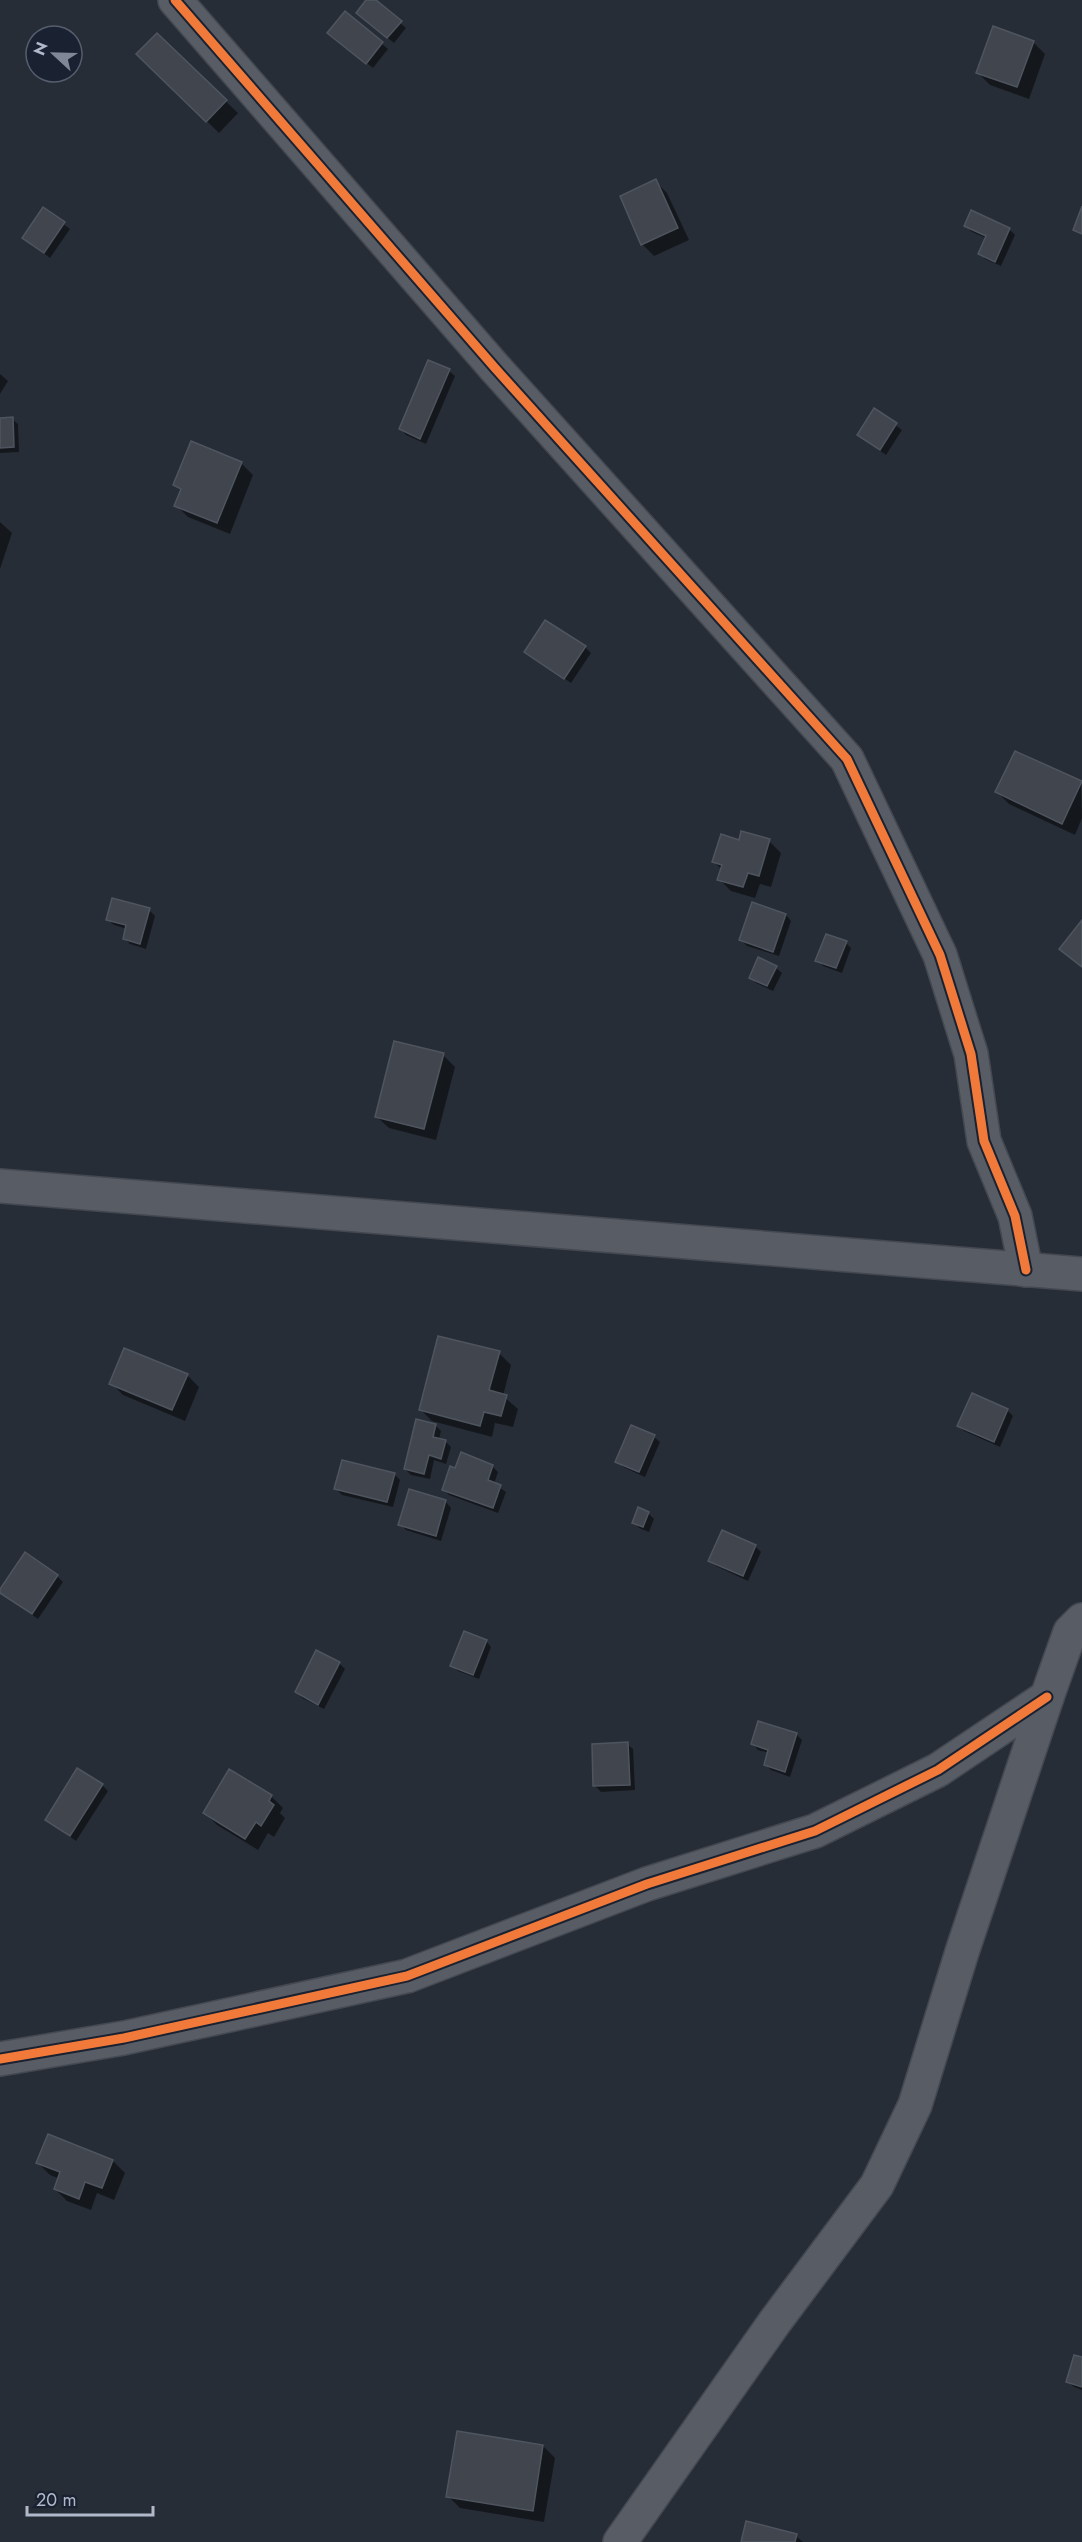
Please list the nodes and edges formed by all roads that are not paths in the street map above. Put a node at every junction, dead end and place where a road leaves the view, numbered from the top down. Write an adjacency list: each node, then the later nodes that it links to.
1 (175, 0): 3 (street)
2 (0, 1186): 3 (street)
3 (1026, 1270): 4 (street)
4 (1082, 1274)
5 (1082, 1620): 6 (street)
6 (1047, 1697): 7 (street); 8 (street)
7 (0, 2059)
8 (620, 2542)

